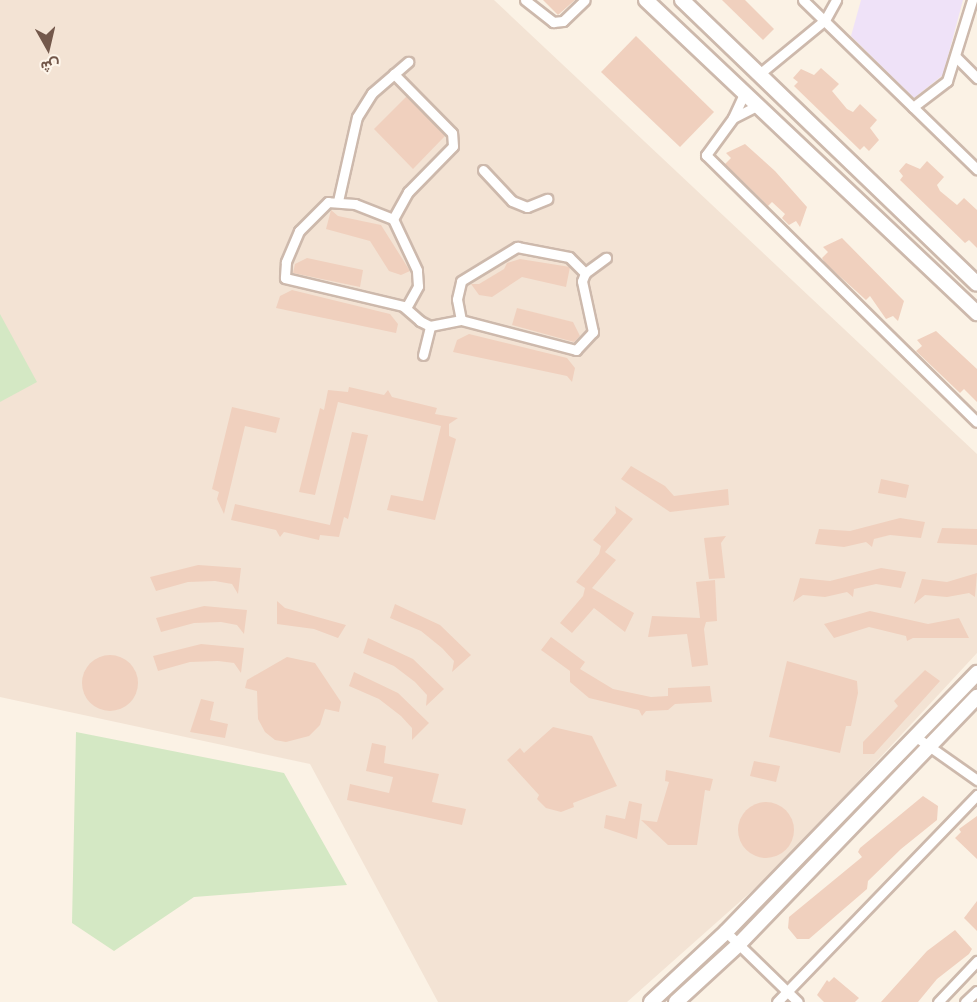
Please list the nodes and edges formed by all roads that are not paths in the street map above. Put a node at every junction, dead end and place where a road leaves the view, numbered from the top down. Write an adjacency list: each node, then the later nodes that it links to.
1 (525, 0): 2 (street)
2 (585, 0)
3 (646, 0): 14 (main road)
4 (682, 0): 12 (main road)
5 (803, 0): 8 (street)
6 (836, 0): 8 (street)
7 (972, 0): 9 (street)
8 (825, 20): 12 (street); 16 (street)
9 (956, 57): 13 (street); 16 (street)
10 (408, 62): 11 (street)
11 (394, 74): 21 (street); 22 (street)
12 (758, 75): 25 (main road)
13 (977, 78)
14 (744, 94): 15 (main road); 17 (street)
15 (757, 106): 17 (street); 27 (main road)
16 (913, 107): 18 (street)
17 (734, 118): 31 (street)
18 (977, 169)
19 (483, 170): 20 (street)
20 (547, 199)
21 (338, 201): 22 (street); 26 (street)
22 (393, 219): 26 (street)
23 (606, 258): 24 (street)
24 (585, 273): 28 (street); 28 (street)
25 (977, 284)
26 (406, 308): 29 (street)
27 (977, 313)
28 (461, 320): 29 (street)
29 (430, 326): 30 (street)
30 (423, 356)
31 (977, 422)
32 (977, 673): 34 (main road)
33 (977, 697): 35 (main road)
34 (916, 737): 35 (street); 38 (main road)
35 (928, 747): 36 (street); 39 (main road)
36 (977, 780)
37 (977, 795): 42 (street)
38 (726, 932): 39 (street); 43 (main road)
39 (739, 944): 42 (street); 44 (main road)
40 (977, 961): 47 (street)
41 (977, 991): 48 (street)
42 (788, 992): 45 (street); 46 (street)
43 (651, 1002)
44 (676, 1002)
45 (777, 1002)
46 (798, 1002)
47 (938, 1002)
48 (965, 1002)

